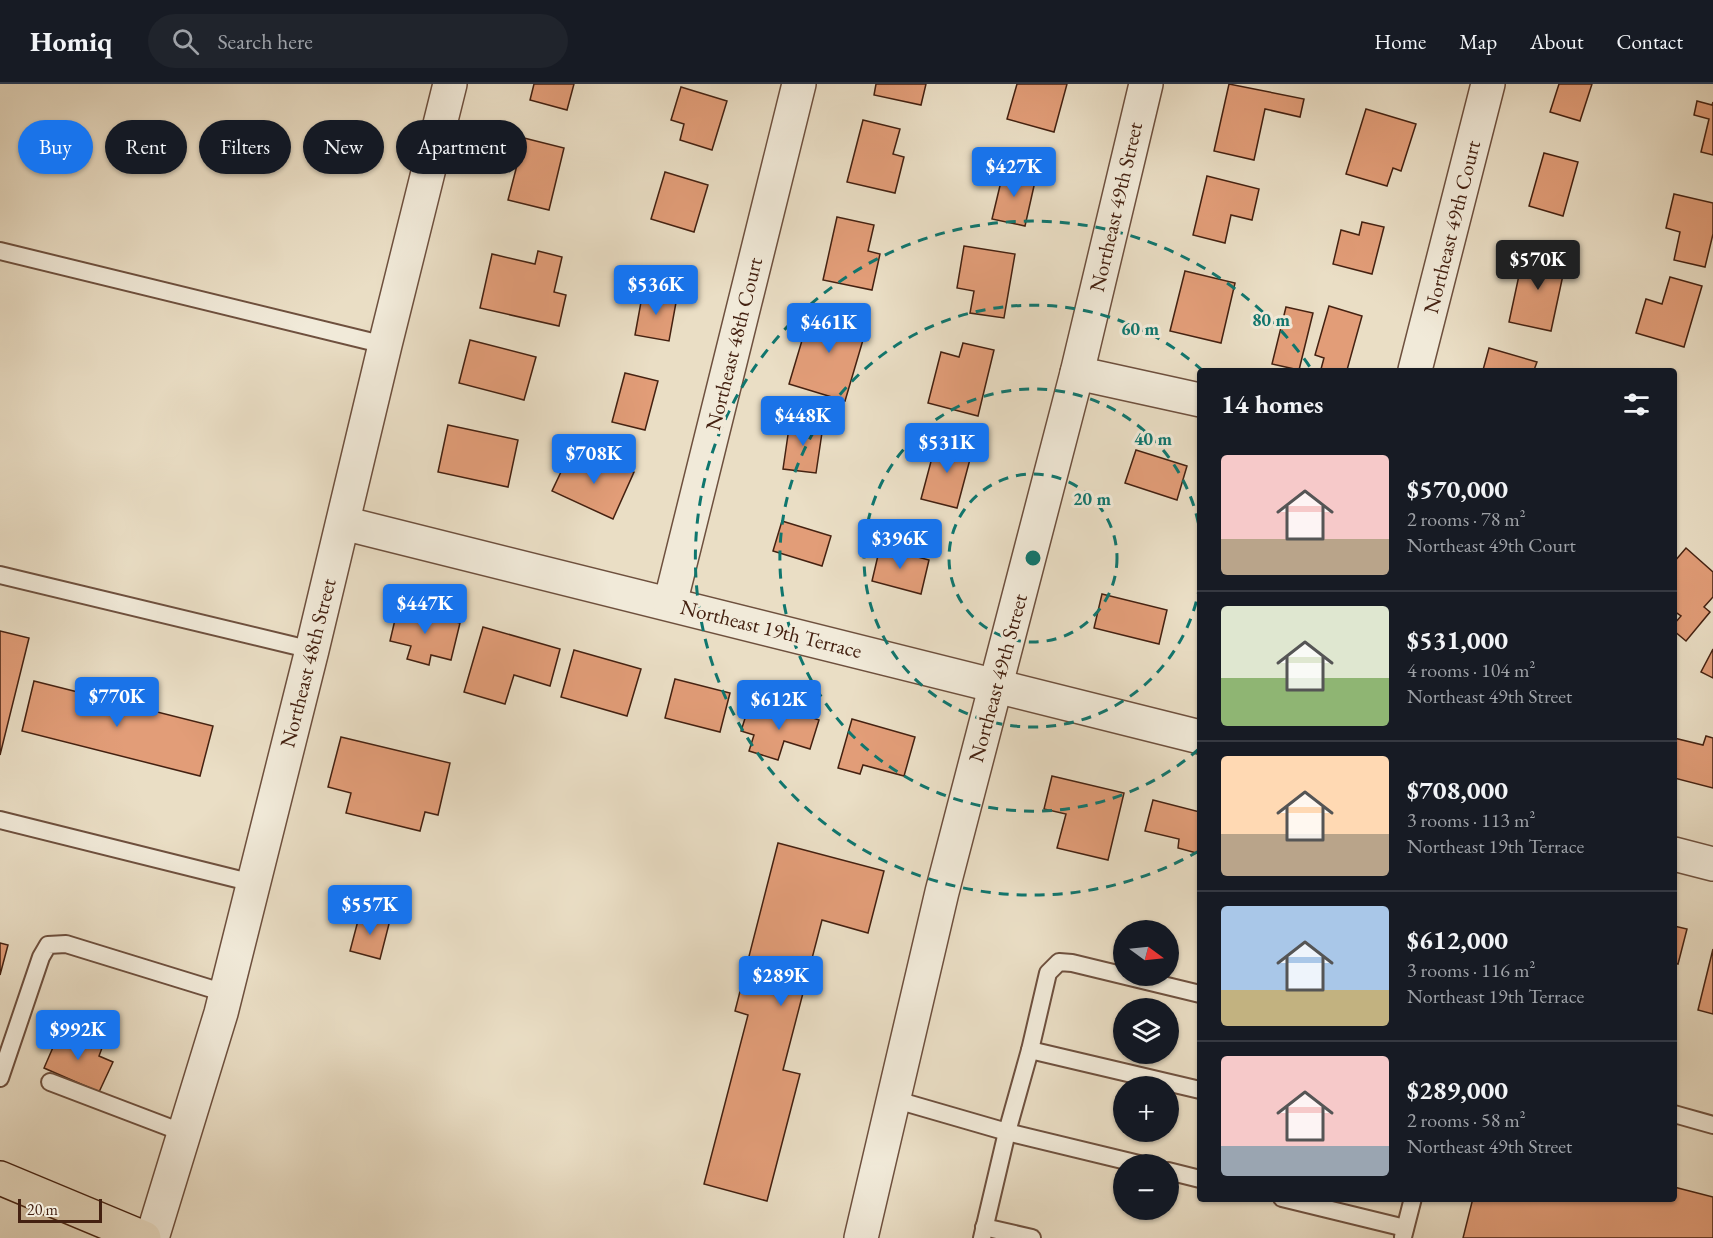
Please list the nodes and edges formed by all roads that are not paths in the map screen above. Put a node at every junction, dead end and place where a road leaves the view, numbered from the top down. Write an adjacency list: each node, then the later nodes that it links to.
1 (450, 84): 6 (street, Northeast 48th Street)
2 (799, 84): 12 (street, Northeast 48th Court)
3 (1146, 84): 8 (street, Northeast 49th Street)
4 (1488, 84): 7 (street, Northeast 49th Court)
5 (0, 251): 6 (lane)
6 (385, 345): 10 (street, Northeast 48th Street)
7 (1416, 368)
8 (1077, 373): 9 (street); 14 (street, Northeast 49th Street)
9 (1197, 399)
10 (343, 523): 12 (street, Northeast 19th Terrace); 13 (street, Northeast 48th Street)
11 (0, 575): 13 (lane)
12 (670, 604): 14 (street, Northeast 19th Terrace)
13 (312, 651): 19 (street, Northeast 48th Street)
14 (996, 687): 15 (street, Northeast 19th Terrace); 26 (street, Northeast 49th Street)
15 (1197, 736)
16 (0, 820): 19 (lane)
17 (1677, 855): 18 (street)
18 (1713, 864)
19 (253, 883): 20 (street, Northeast 48th Street)
20 (225, 993): 23 (lane); 30 (street, Northeast 48th Street)
21 (1197, 993): 22 (lane)
22 (1030, 1050): 25 (lane); 29 (lane)
23 (0, 1078)
24 (50, 1082): 30 (lane)
25 (1197, 1089)
26 (893, 1099): 29 (lane); 41 (street, Northeast 49th Street)
27 (1677, 1115): 28 (lane)
28 (1713, 1125)
29 (1007, 1132): 31 (lane); 37 (lane)
30 (184, 1133): 40 (street, Northeast 48th Street)
31 (1113, 1158)
32 (1179, 1174): 34 (lane)
33 (0, 1178): 39 (main road)
34 (1197, 1178)
35 (1296, 1202): 38 (lane)
36 (1412, 1202): 38 (lane)
37 (983, 1232): 42 (lane)
38 (1404, 1233)
39 (144, 1238)
40 (152, 1238)
41 (861, 1238)
42 (1032, 1238)

